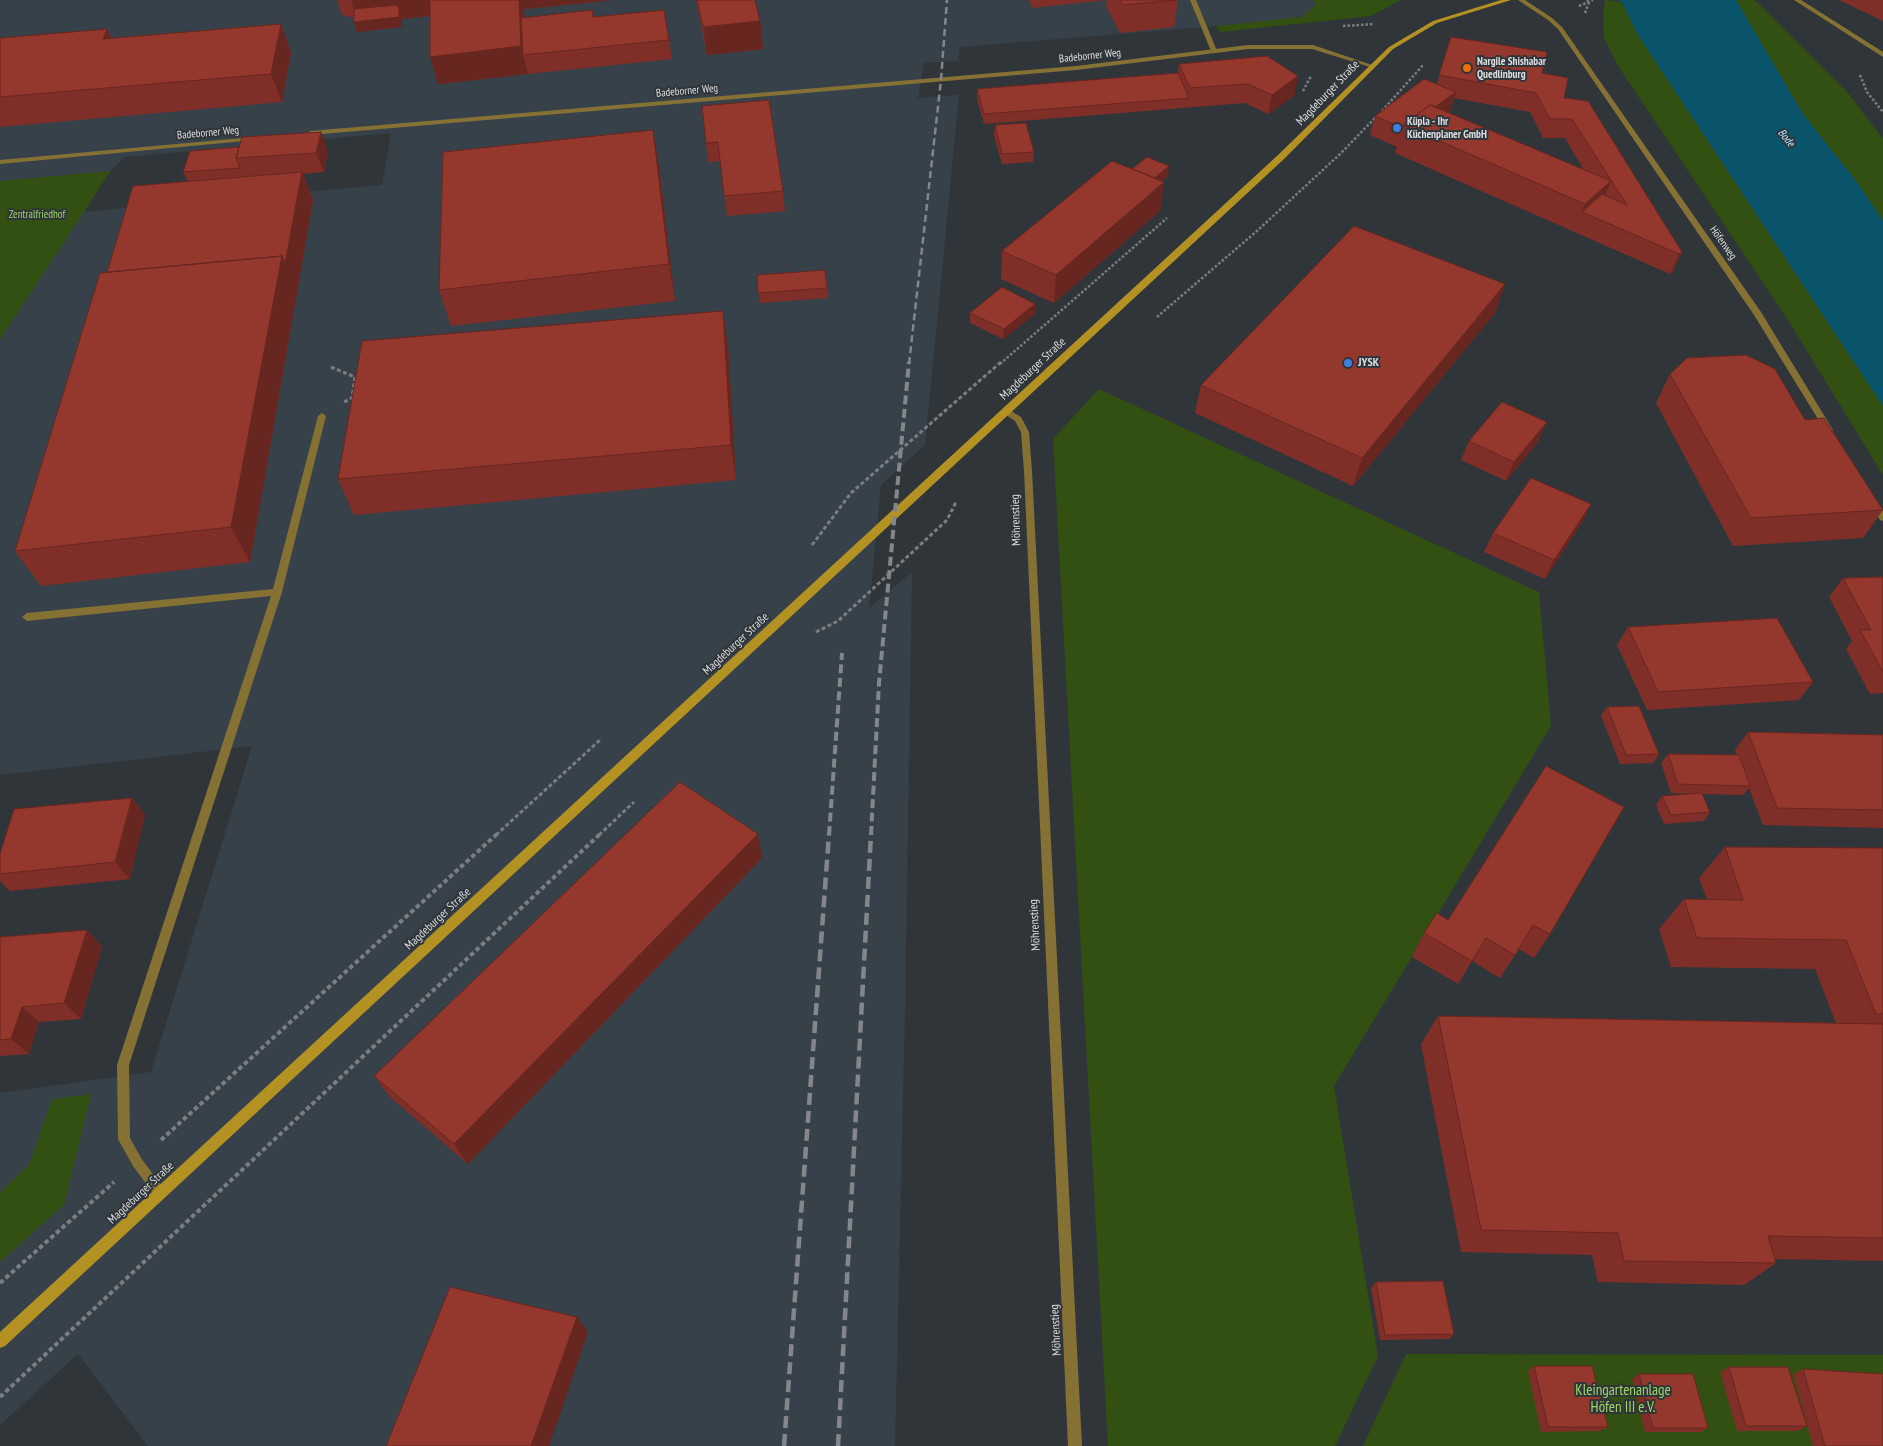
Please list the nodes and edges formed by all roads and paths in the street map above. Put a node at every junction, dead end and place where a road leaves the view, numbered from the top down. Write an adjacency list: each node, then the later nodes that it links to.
1 (1193, 0): 5 (street)
2 (1508, 0): 8 (main road, Magdeburger Straße)
3 (1521, 0): 19 (street, Höfenweg)
4 (1796, 0): 6 (street)
5 (1214, 51): 8 (street, Badeborner Weg); 11 (street, Badeborner Weg)
6 (1883, 55)
7 (1426, 61): 15 (path)
8 (1372, 66): 17 (main road, Magdeburger Straße)
9 (1314, 69): 10 (path)
10 (1297, 97)
11 (301, 134)
12 (262, 138): 13 (street, Badeborner Weg)
13 (0, 162)
14 (1174, 212): 23 (path)
15 (1152, 320)
16 (331, 367): 18 (path)
17 (1006, 411): 30 (main road, Magdeburger Straße); 34 (street, Möhrenstieg)
18 (322, 416): 24 (street)
19 (1836, 441)
20 (1867, 492): 22 (street)
21 (958, 497): 26 (path)
22 (1883, 518)
23 (811, 546)
24 (277, 592): 25 (street); 29 (street)
25 (28, 617)
26 (813, 634)
27 (601, 739): 29 (path)
28 (640, 796): 33 (path)
29 (137, 1162): 30 (street); 31 (path)
30 (160, 1193): 32 (main road, Magdeburger Straße)
31 (0, 1283)
32 (0, 1341)
33 (0, 1397)
34 (1075, 1446)

